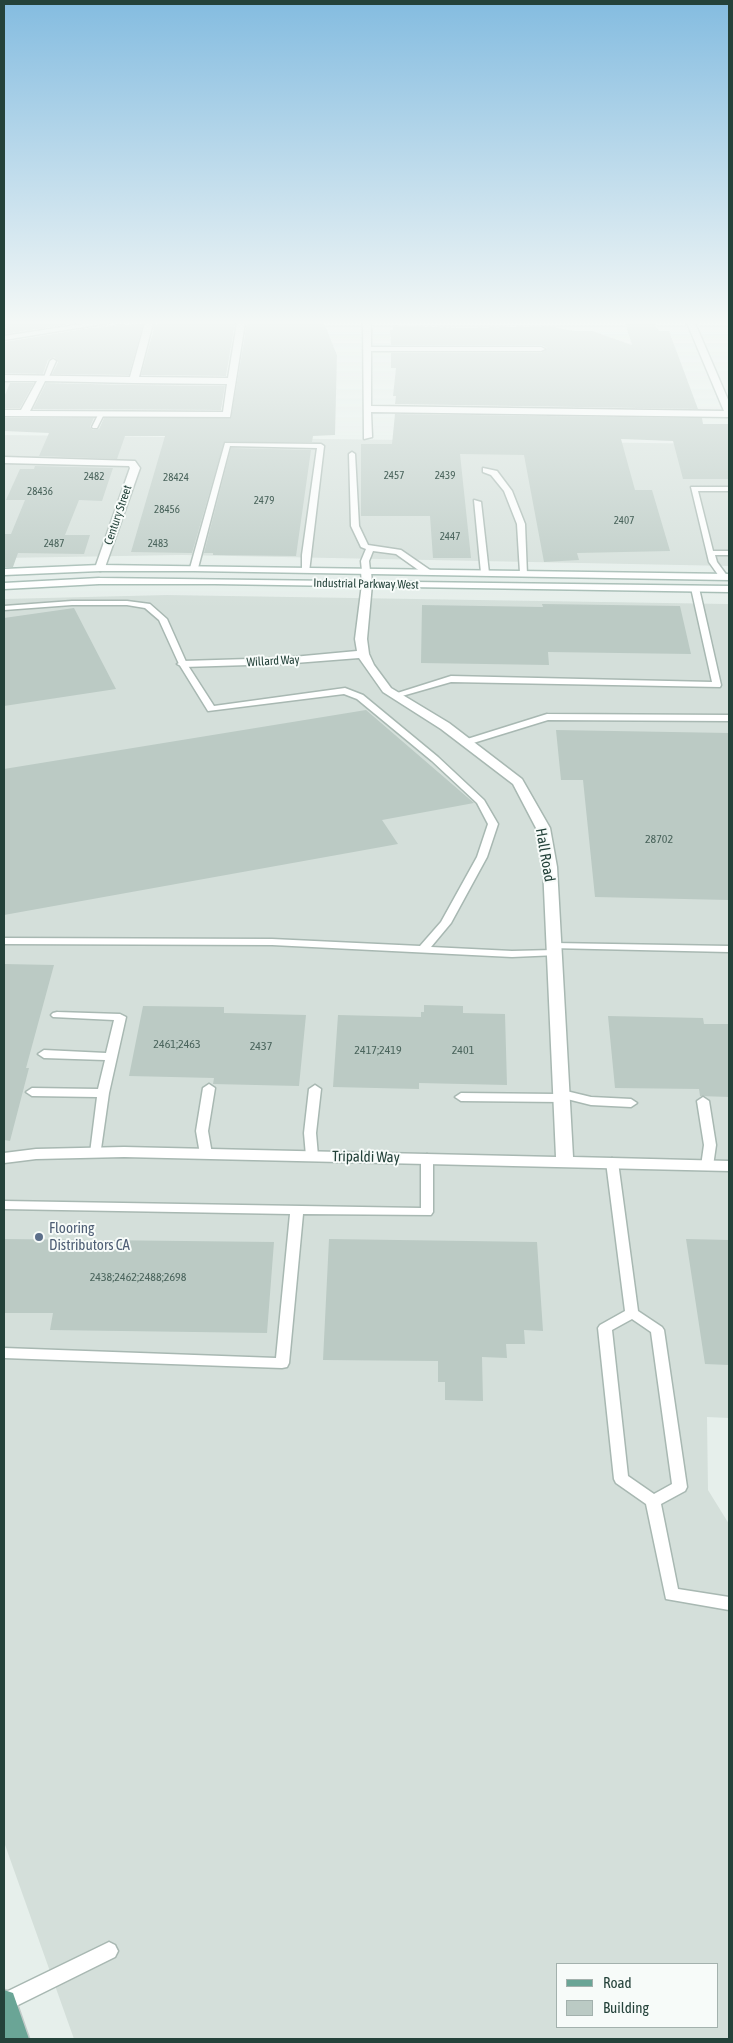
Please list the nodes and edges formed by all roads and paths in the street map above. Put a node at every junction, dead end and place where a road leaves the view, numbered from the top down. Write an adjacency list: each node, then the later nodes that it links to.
1 (99, 418): 3 (lane)
2 (368, 418): 4 (street)
3 (95, 427)
4 (367, 437)
5 (352, 454): 10 (lane)
6 (4, 460): 13 (street, Century Street)
7 (486, 470): 19 (lane)
8 (729, 489): 11 (lane)
9 (477, 502): 18 (lane)
10 (370, 549): 17 (lane); 20 (lane)
11 (710, 553): 12 (lane); 21 (lane)
12 (729, 553)
13 (100, 568): 14 (street, Industrial Parkway West); 16 (street, Industrial Parkway West)
14 (194, 568): 15 (street, Industrial Parkway West); 15 (lane)
15 (306, 570): 20 (street, Industrial Parkway West)
16 (4, 572)
17 (427, 572): 18 (street, Industrial Parkway West); 20 (street, Industrial Parkway West)
18 (485, 573): 19 (street, Industrial Parkway West)
19 (524, 573): 21 (street, Industrial Parkway West)
20 (367, 577): 22 (street, Industrial Parkway West); 23 (street, Industrial Parkway West); 26 (street, Hall Road)
21 (727, 577)
22 (4, 586)
23 (695, 588): 24 (street, Industrial Parkway West); 28 (lane)
24 (729, 589)
25 (4, 608): 27 (lane)
26 (363, 654): 27 (street, Willard Way); 28 (street, Hall Road)
27 (183, 664): 32 (lane)
28 (395, 695): 30 (street, Hall Road)
29 (729, 718): 30 (lane)
30 (467, 742): 34 (street, Hall Road)
31 (4, 941): 32 (lane)
32 (423, 949): 34 (lane)
33 (729, 949): 34 (lane)
34 (554, 950): 42 (street, Hall Road)
35 (57, 1015): 37 (lane)
36 (44, 1054): 37 (lane)
37 (111, 1057): 41 (lane)
38 (209, 1088): 47 (lane)
39 (315, 1090): 48 (lane)
40 (32, 1092): 41 (lane)
41 (103, 1093): 46 (lane)
42 (562, 1096): 43 (lane); 45 (lane); 51 (street, Hall Road)
43 (461, 1097)
44 (703, 1101): 53 (lane)
45 (631, 1102)
46 (96, 1153): 47 (street, Tripaldi Way); 49 (street, Tripaldi Way)
47 (206, 1154): 48 (street, Tripaldi Way)
48 (312, 1156): 50 (street, Tripaldi Way)
49 (4, 1158)
50 (427, 1158): 51 (street, Tripaldi Way); 56 (lane)
51 (565, 1161): 52 (street, Tripaldi Way)
52 (612, 1162): 53 (street, Tripaldi Way); 57 (lane)
53 (707, 1166): 54 (street, Tripaldi Way)
54 (729, 1166)
55 (4, 1205): 56 (lane)
56 (297, 1210): 58 (lane)
57 (632, 1313): 59 (lane); 59 (lane)
58 (4, 1354)
59 (653, 1501): 60 (lane)
60 (729, 1603)
61 (109, 1951): 62 (lane)
62 (4, 2003): 63 (main road)
63 (17, 2039)

